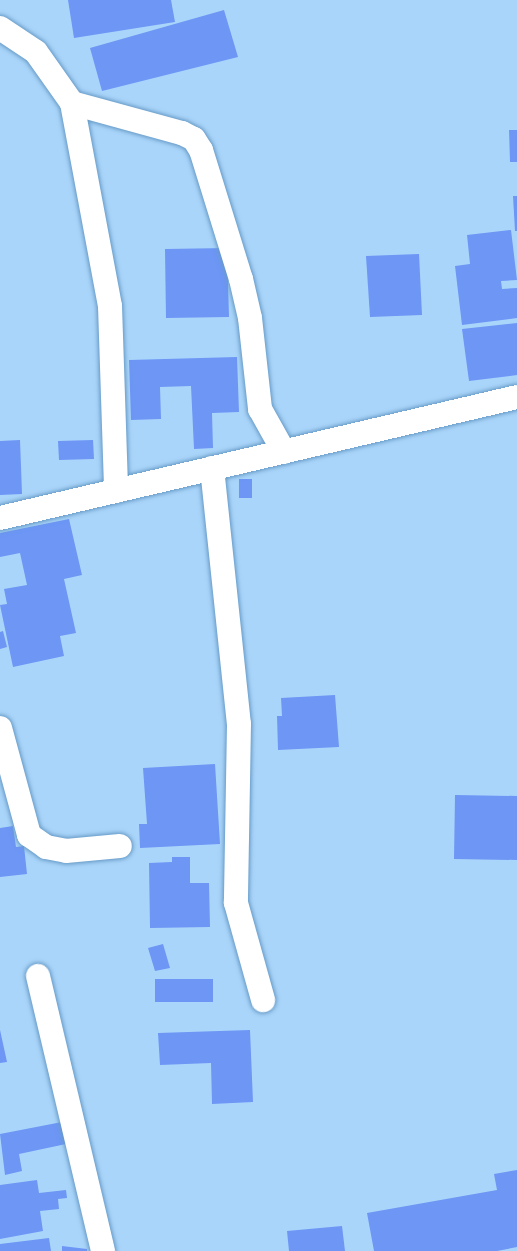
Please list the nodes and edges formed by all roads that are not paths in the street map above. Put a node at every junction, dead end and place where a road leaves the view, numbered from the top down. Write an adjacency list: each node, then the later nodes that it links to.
1 (0, 28): 2 (street)
2 (72, 103): 4 (street); 6 (street)
3 (517, 397): 4 (street)
4 (284, 452): 5 (street)
5 (212, 468): 6 (street); 11 (street)
6 (116, 491): 7 (street)
7 (0, 518)
8 (0, 728): 9 (street)
9 (120, 846)
10 (38, 976): 12 (street)
11 (263, 1000)
12 (102, 1251)

